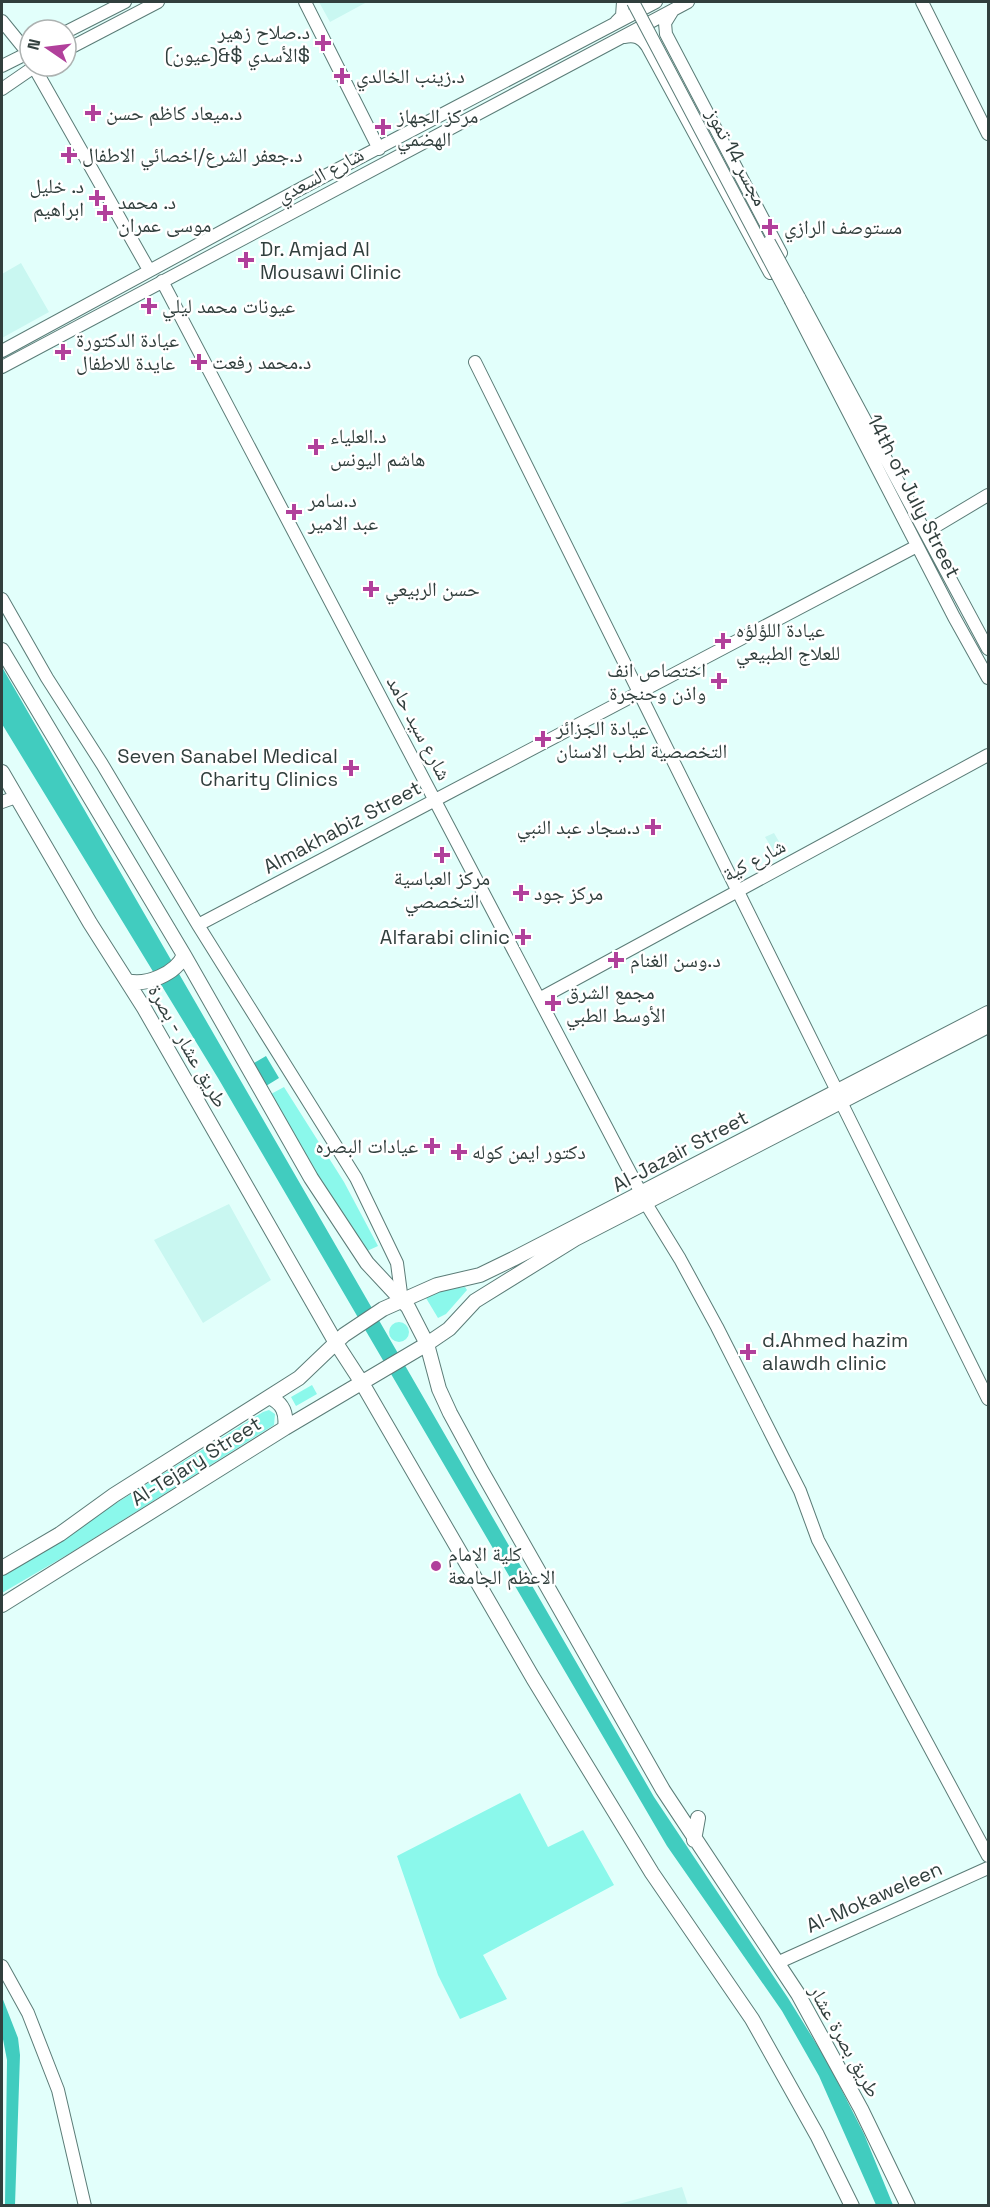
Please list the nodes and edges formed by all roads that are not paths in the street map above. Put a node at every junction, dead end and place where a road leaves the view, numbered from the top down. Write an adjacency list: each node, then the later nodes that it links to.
1 (124, 2): 12 (street)
2 (158, 2): 16 (street)
3 (305, 2): 28 (street)
4 (629, 2): 11 (street); 31 (street, مجسر 14 تموز, bridge)
5 (640, 2): 31 (street, مجسر 14 تموز, bridge)
6 (656, 2): 11 (street, شارع السعدي)
7 (688, 2): 9 (street, شارع السعدي)
8 (922, 2): 27 (street)
9 (675, 8): 13 (street); 15 (street, شارع السعدي)
10 (2, 21): 14 (street)
11 (614, 24): 28 (street, شارع السعدي)
12 (78, 26)
13 (666, 34): 17 (street); 32 (street)
14 (18, 39)
15 (617, 39): 17 (street); 30 (street, شارع السعدي)
16 (78, 44)
17 (647, 46): 32 (street)
18 (18, 55): 20 (street)
19 (18, 58): 21 (street)
20 (2, 60)
21 (2, 66)
22 (18, 75): 25 (street)
23 (18, 78): 26 (street)
24 (41, 78): 29 (street)
25 (2, 83)
26 (2, 89)
27 (988, 134)
28 (379, 148): 29 (street, شارع السعدي)
29 (149, 270): 33 (street, شارع السعدي)
30 (162, 281): 35 (street, شارع السعدي); 47 (street, شارع سيد حامد)
31 (795, 299): 32 (street, مجسر 14 تموز)
32 (812, 331): 37 (street, 14th of July Street); 38 (street, 14th of July Street)
33 (2, 351)
34 (475, 362): 43 (street)
35 (2, 367)
36 (988, 495): 37 (street)
37 (926, 532): 40 (street, 14th of July Street)
38 (918, 546): 42 (street, 14th of July Street); 43 (street, Almakhabiz Street)
39 (2, 599): 50 (street)
40 (988, 649)
41 (2, 650): 51 (main road, طريق بصرة عشار)
42 (986, 676)
43 (639, 693): 47 (street, Almakhabiz Street); 49 (street)
44 (988, 755): 49 (street, شارع كية)
45 (2, 776): 46 (main road, طريق عشار - بصرة)
46 (16, 797): 48 (street); 52 (main road, طريق عشار - بصرة)
47 (435, 800): 50 (street, Almakhabiz Street); 53 (street, شارع سيد حامد)
48 (2, 802)
49 (738, 891): 53 (street, شارع كية); 56 (street)
50 (198, 925): 58 (street)
51 (184, 956): 52 (main road); 58 (main road, طريق بصرة عشار)
52 (127, 981): 60 (main road, طريق عشار - بصرة)
53 (539, 999): 57 (street, شارع سيد حامد)
54 (988, 1013): 56 (main road, Al-Jazair Street)
55 (988, 1026): 56 (main road, Al-Jazair Street)
56 (839, 1097): 57 (main road, Al-Jazair Street); 65 (street)
57 (643, 1197): 58 (main road, Al-Jazair Street); 61 (main road, Al-Jazair Street); 71 (street, شارع سيد حامد)
58 (402, 1301): 59 (main road, Al-Jazair Street); 61 (main road, طريق بصرة عشار)
59 (383, 1309): 60 (main road, Al-Tejary Street)
60 (340, 1339): 63 (main road, طريق عشار - بصرة); 64 (main road, Al-Tejary Street)
61 (427, 1344): 62 (main road, Al-Jazair Street); 70 (main road, طريق بصرة عشار)
62 (412, 1351): 63 (main road, Al-Tejary Street)
63 (368, 1380): 66 (main road, Al-Tejary Street); 76 (main road, طريق عشار - بصرة)
64 (269, 1397): 66 (main road); 67 (main road, Al-Tejary Street)
65 (988, 1399)
66 (285, 1428): 68 (main road, Al-Tejary Street)
67 (2, 1568)
68 (2, 1605)
69 (698, 1818): 70 (main road)
70 (694, 1840): 73 (main road, طريق بصرة عشار)
71 (988, 1856)
72 (988, 1868): 73 (street, Al-Mokaweleen)
73 (777, 1963): 77 (main road, طريق بصرة عشار)
74 (2, 1966): 75 (street)
75 (86, 2205)
76 (852, 2205)
77 (908, 2205)

